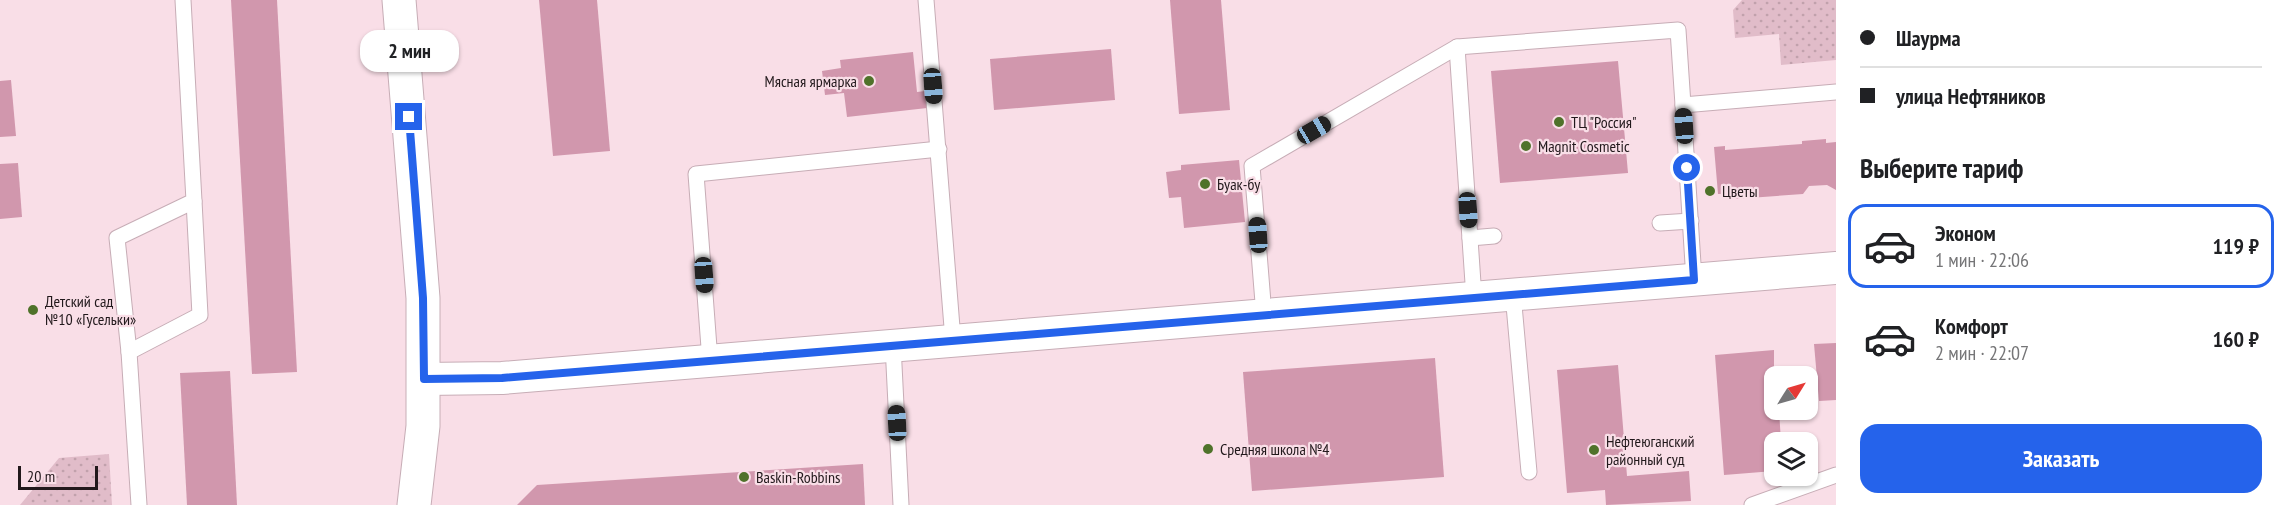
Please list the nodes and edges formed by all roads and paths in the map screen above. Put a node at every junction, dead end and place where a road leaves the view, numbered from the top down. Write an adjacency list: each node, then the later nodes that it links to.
1 (183, 0): 8 (lane)
2 (399, 0): 22 (main road)
3 (926, 0): 7 (lane)
4 (1457, 47): 6 (lane); 12 (lane); 17 (lane)
5 (1836, 92): 6 (lane)
6 (1683, 105): 9 (lane)
7 (939, 150): 18 (lane); 21 (lane)
8 (194, 201): 20 (lane); 20 (lane)
9 (1691, 221): 10 (lane); 14 (lane)
10 (1660, 224)
11 (1494, 236): 12 (lane)
12 (1470, 238): 16 (lane)
13 (1836, 268): 14 (street)
14 (1694, 280): 15 (street)
15 (1513, 294): 16 (street); 23 (lane)
16 (1474, 298): 17 (street)
17 (1264, 315): 18 (street)
18 (953, 340): 19 (street)
19 (893, 345): 21 (street); 27 (lane)
20 (129, 352): 25 (lane)
21 (710, 360): 22 (street)
22 (424, 379): 26 (main road)
23 (1529, 472)
24 (1836, 475): 28 (lane)
25 (140, 505)
26 (414, 505)
27 (901, 505)
28 (1752, 505)

